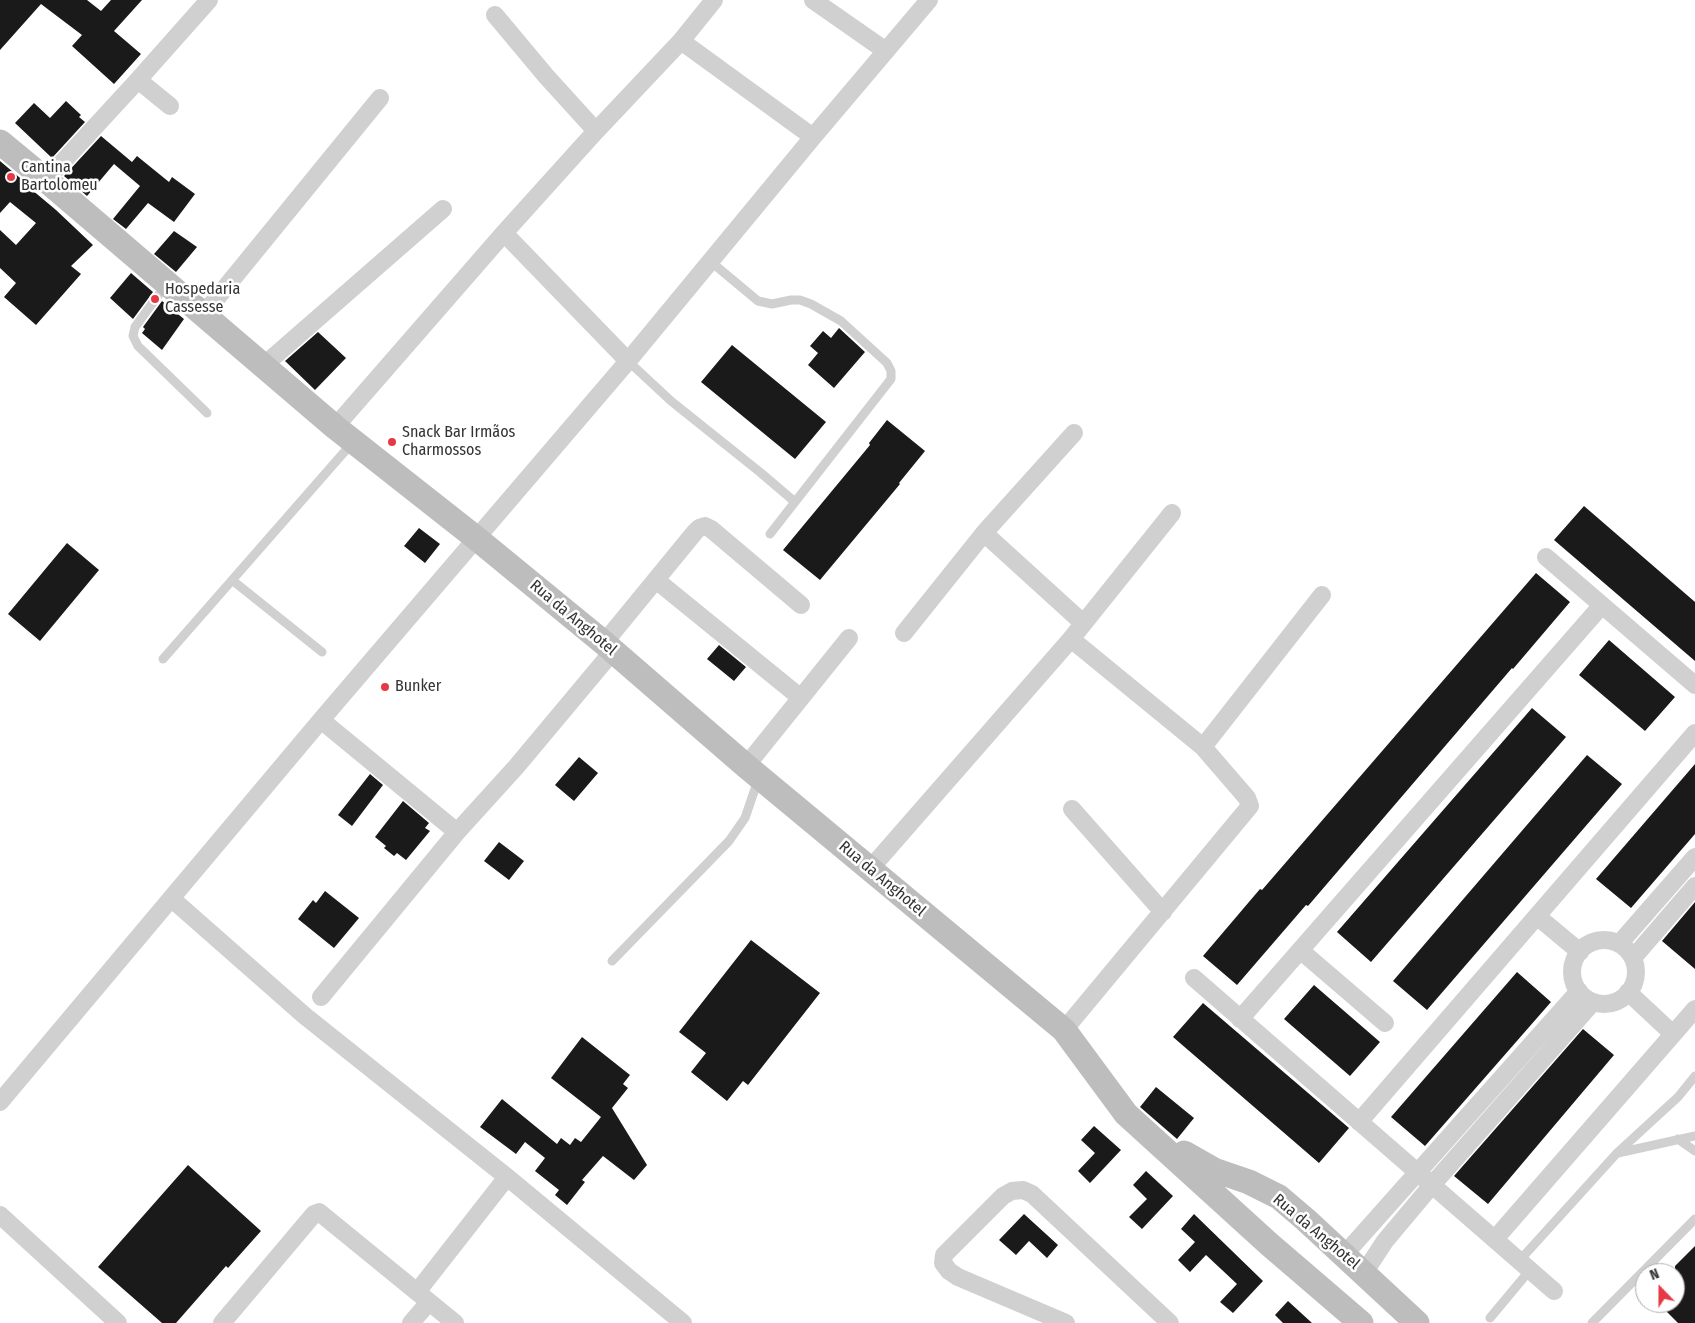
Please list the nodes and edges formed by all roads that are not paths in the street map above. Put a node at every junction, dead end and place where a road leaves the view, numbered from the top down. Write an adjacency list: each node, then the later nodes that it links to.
1 (209, 0): 8 (street)
2 (714, 0): 6 (street)
3 (813, 0): 7 (street)
4 (929, 0): 7 (street)
5 (495, 15): 11 (street)
6 (681, 41): 11 (street); 12 (street)
7 (886, 51): 12 (street)
8 (138, 80): 10 (street); 14 (street)
9 (380, 98): 19 (street)
10 (170, 106)
11 (596, 131): 16 (street)
12 (813, 137): 17 (street)
13 (0, 142): 14 (main road, Rua da Anghotel)
14 (46, 180): 18 (main road, Rua da Anghotel)
15 (443, 209): 21 (street)
16 (504, 233): 20 (street); 24 (street)
17 (710, 261): 20 (street); 25 (lane)
18 (167, 284): 19 (main road, Rua da Anghotel); 22 (lane)
19 (203, 315): 21 (main road, Rua da Anghotel)
20 (628, 362): 25 (lane); 29 (street)
21 (262, 366): 24 (main road, Rua da Anghotel)
22 (207, 412)
23 (1074, 433): 27 (street)
24 (344, 434): 29 (main road, Rua da Anghotel); 31 (lane)
25 (796, 502): 28 (lane)
26 (1172, 513): 36 (street)
27 (984, 533): 36 (street); 37 (street)
28 (770, 534)
29 (476, 538): 40 (main road, Rua da Anghotel); 45 (street)
30 (1546, 557): 35 (street)
31 (232, 580): 41 (lane); 42 (lane)
32 (656, 580): 34 (street); 40 (street); 44 (street)
33 (1322, 595): 47 (street)
34 (802, 605)
35 (1602, 605): 43 (street); 58 (street)
36 (1083, 623): 39 (street)
37 (904, 632)
38 (848, 638): 44 (street)
39 (1071, 639): 47 (street); 52 (street)
40 (608, 647): 48 (main road, Rua da Anghotel); 50 (street)
41 (322, 652)
42 (163, 659)
43 (1695, 685)
44 (801, 698): 48 (street)
45 (321, 720): 50 (street); 54 (street)
46 (1695, 733): 56 (street)
47 (1202, 747): 55 (street)
48 (753, 772): 52 (main road, Rua da Anghotel); 61 (lane)
49 (1072, 809): 55 (street)
50 (457, 832): 64 (street)
51 (1695, 857): 57 (street)
52 (870, 869): 69 (main road, Rua da Anghotel)
53 (1695, 886): 60 (street)
54 (172, 899): 72 (street); 80 (street)
55 (1164, 912): 69 (street)
56 (1538, 917): 59 (street); 74 (street)
57 (1620, 944): 59 (street); 60 (street)
58 (1300, 950): 67 (street); 68 (street)
59 (1580, 952): 65 (street)
60 (1632, 958): 63 (street)
61 (612, 961)
62 (1194, 978): 67 (street)
63 (1628, 992): 65 (street); 70 (street)
64 (321, 997)
65 (1586, 997): 79 (street); 81 (street)
66 (1695, 1009): 70 (street)
67 (1240, 1019): 74 (street)
68 (1385, 1023)
69 (1064, 1030): 73 (main road, Rua da Anghotel)
70 (1674, 1034): 84 (street)
71 (1695, 1076): 78 (lane)
72 (0, 1102)
73 (1126, 1114): 85 (main road, Rua da Anghotel); 98 (main road, Rua da Anghotel)
74 (1359, 1122): 79 (street)
75 (1695, 1136): 76 (lane)
76 (1678, 1140): 77 (lane); 78 (lane)
77 (1695, 1151)
78 (1617, 1153): 86 (lane)
79 (1418, 1173): 81 (street); 85 (street)
80 (507, 1177): 89 (street); 95 (street)
81 (1432, 1185): 84 (street); 87 (street)
82 (0, 1215): 91 (street)
83 (1695, 1219): 100 (lane)
84 (1495, 1239): 86 (street)
85 (1344, 1255): 87 (main road, Rua da Anghotel)
86 (1525, 1265): 88 (street); 90 (lane)
87 (1364, 1273): 99 (main road, Rua da Anghotel)
88 (1554, 1290)
89 (423, 1297): 92 (street); 93 (street); 94 (street)
90 (1490, 1318)
91 (118, 1323)
92 (222, 1323)
93 (411, 1323)
94 (455, 1323)
95 (683, 1323)
96 (1066, 1323): 97 (street)
97 (1170, 1323)
98 (1361, 1323)
99 (1417, 1323)
100 (1592, 1323)

